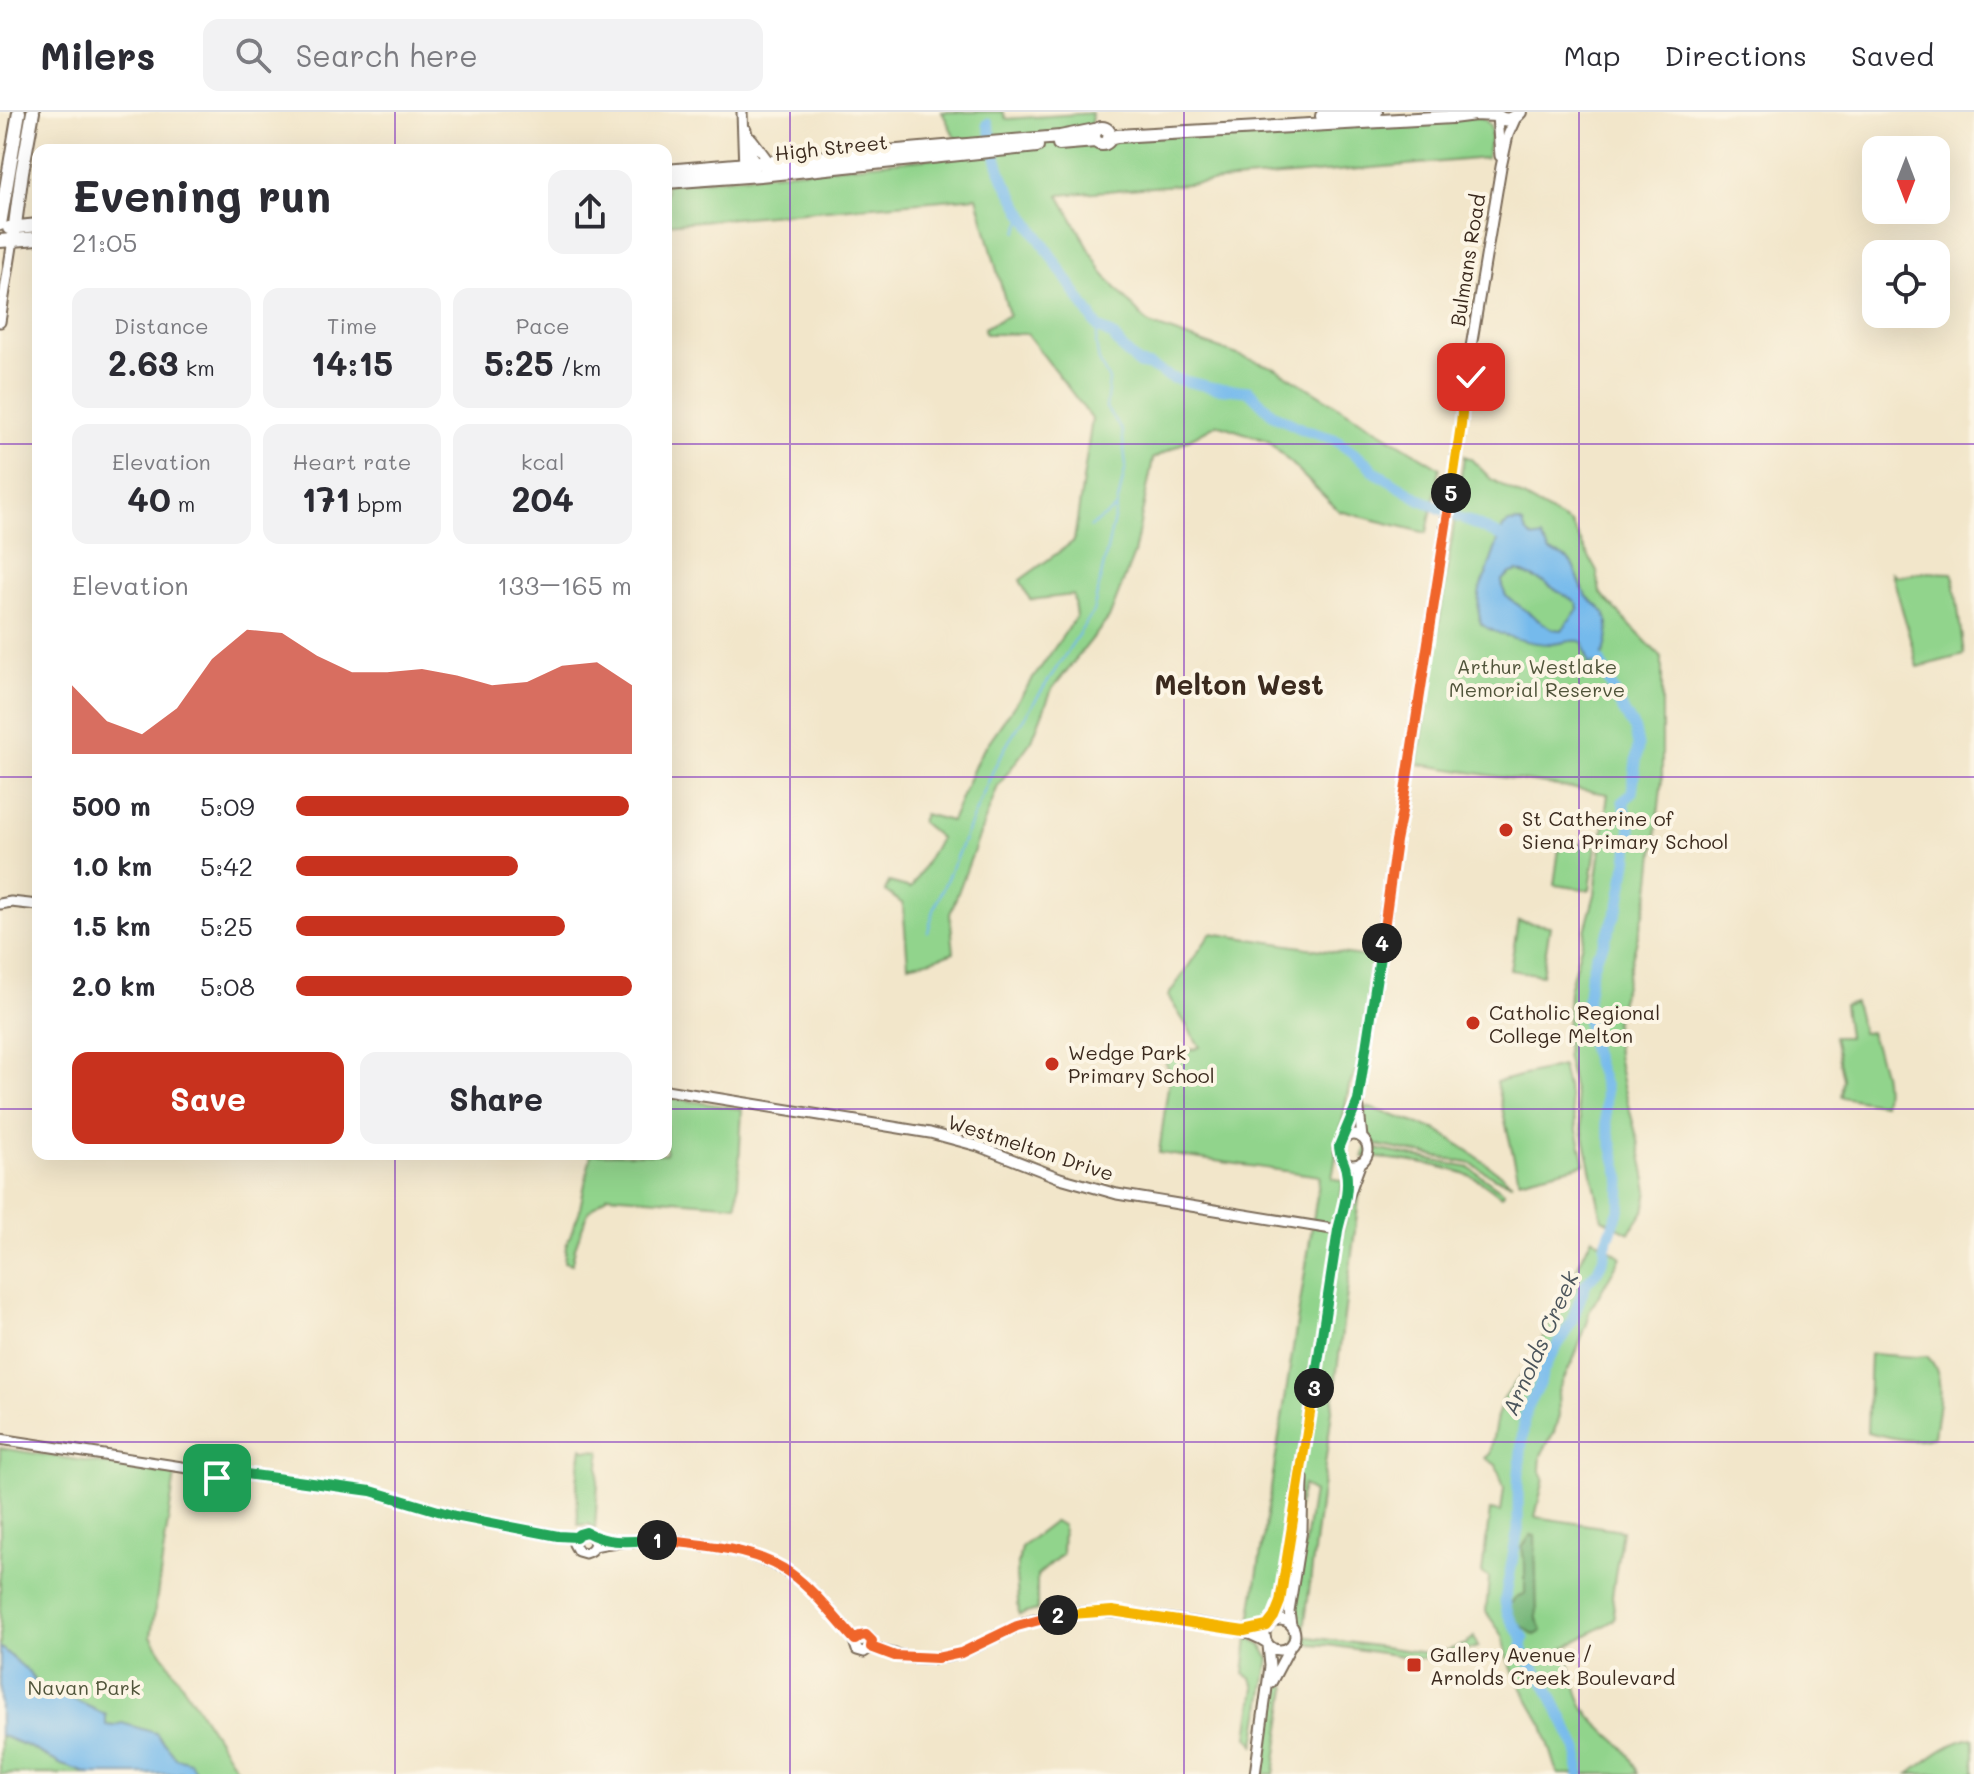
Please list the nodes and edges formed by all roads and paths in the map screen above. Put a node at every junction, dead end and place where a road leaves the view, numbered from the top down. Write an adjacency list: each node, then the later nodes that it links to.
1 (19, 112): 16 (main road)
2 (33, 112): 18 (main road)
3 (1376, 112): 8 (main road, High Street)
4 (743, 114): 7 (street); 9 (street)
5 (1519, 114): 6 (main road, High Street); 11 (street, Bulmans Road)
6 (1496, 115): 8 (main road, High Street); 11 (street, Bulmans Road)
7 (746, 129): 10 (street); 13 (street)
8 (1102, 135): 10 (main road, High Street); 13 (main road, High Street)
9 (743, 147): 12 (street); 13 (street)
10 (769, 162): 13 (main road, High Street)
11 (1501, 167): 24 (street, Bulmans Road)
12 (706, 168): 13 (main road, High Street); 14 (main road, High Street)
13 (749, 170): 15 (main road, High Street)
14 (672, 171)
15 (672, 181)
16 (0, 226): 18 (main road)
17 (32, 227): 18 (main road)
18 (9, 236): 19 (main road); 20 (street)
19 (32, 238)
20 (0, 322)
21 (3, 901): 22 (street)
22 (32, 904)
23 (672, 1091): 30 (street, Westmelton Drive)
24 (1358, 1101): 25 (street); 26 (street)
25 (1362, 1138): 26 (street); 28 (street)
26 (1342, 1140): 27 (street)
27 (1343, 1160): 28 (street); 29 (street)
28 (1361, 1162): 29 (street)
29 (1344, 1208): 30 (street)
30 (1338, 1230): 32 (street)
31 (0, 1439): 33 (street)
32 (1305, 1444): 35 (street); 36 (street)
33 (575, 1540): 34 (street); 34 (street)
34 (594, 1542): 37 (street)
35 (1269, 1624): 36 (street); 37 (street); 38 (street)
36 (1291, 1625): 39 (street)
37 (1244, 1631): 38 (street)
38 (1267, 1644): 39 (street); 40 (street)
39 (1289, 1649): 40 (street)
40 (1266, 1698): 41 (street)
41 (1255, 1774)

